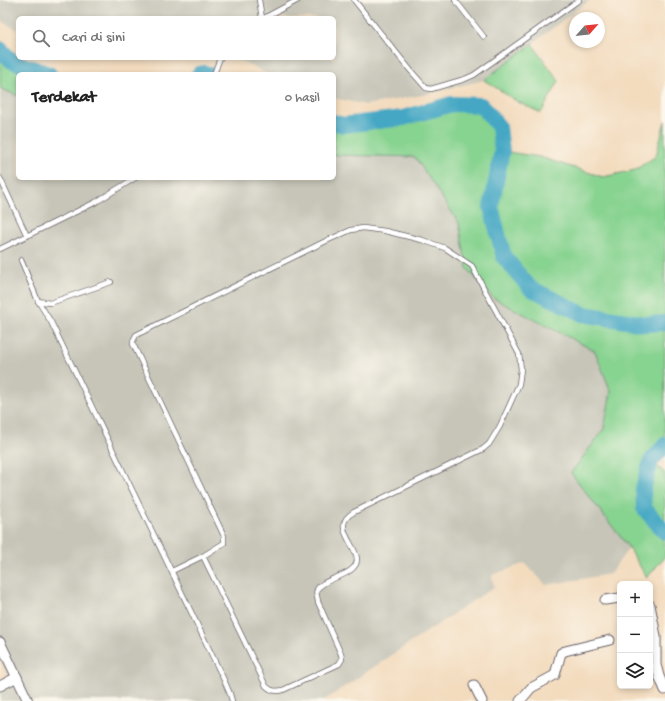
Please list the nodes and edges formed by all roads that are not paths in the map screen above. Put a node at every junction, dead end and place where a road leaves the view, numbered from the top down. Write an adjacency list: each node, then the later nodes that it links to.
1 (259, 0): 6 (lane)
2 (298, 0): 7 (lane)
3 (354, 0): 5 (lane)
4 (455, 0): 8 (lane)
5 (578, 0)
6 (263, 16)
7 (267, 16)
8 (484, 37)
9 (219, 60): 10 (lane)
10 (215, 72)
11 (0, 178): 13 (lane)
12 (132, 180): 13 (lane)
13 (27, 236): 14 (lane)
14 (0, 249)
15 (21, 260): 17 (lane)
16 (111, 282): 17 (lane)
17 (38, 301): 19 (lane)
18 (203, 556): 18 (lane); 19 (lane)
19 (172, 571): 31 (lane)
20 (617, 598): 21 (street)
21 (605, 600)
22 (652, 617): 25 (street)
23 (610, 640): 33 (street)
24 (0, 642): 26 (street)
25 (653, 657): 29 (street)
26 (17, 677): 28 (street); 30 (street)
27 (474, 685): 32 (street)
28 (0, 686)
29 (665, 690)
30 (28, 701)
31 (232, 701)
32 (482, 701)
33 (520, 701)

